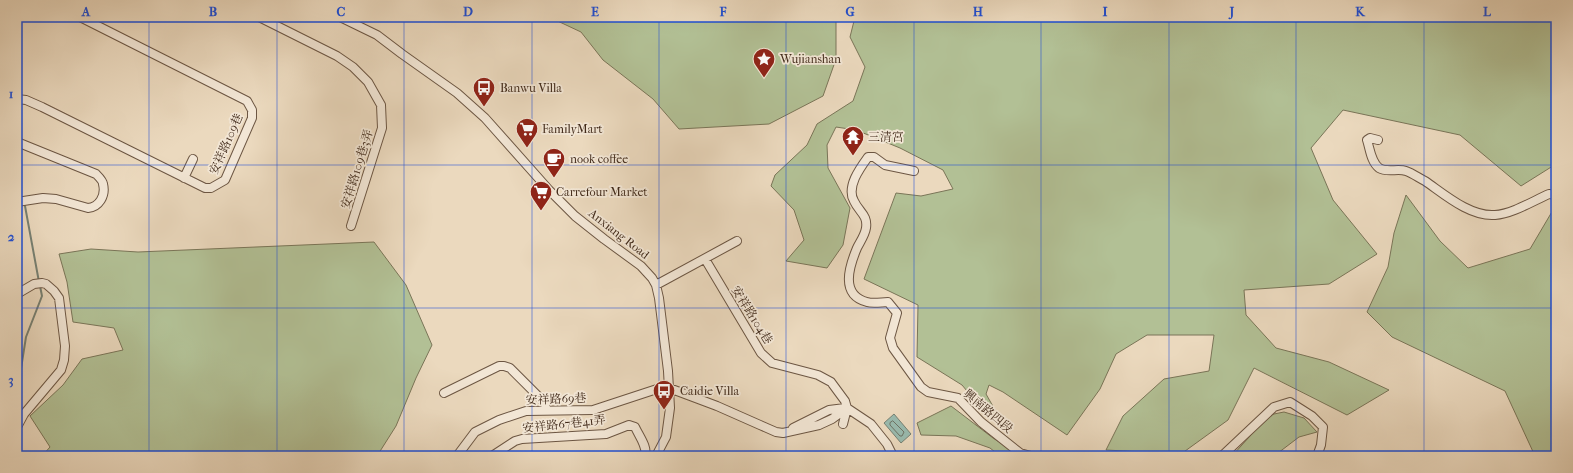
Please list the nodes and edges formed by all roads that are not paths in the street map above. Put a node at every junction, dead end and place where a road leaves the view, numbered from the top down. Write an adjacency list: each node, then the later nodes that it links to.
1 (80, 17): 9 (street, 安祥路109巷)
2 (259, 17): 12 (street, 安祥路109巷3弄)
3 (340, 17): 15 (street, Anxiang Road)
4 (17, 99): 9 (street, 安祥路109巷)
5 (1378, 140): 10 (street)
6 (17, 142): 11 (street)
7 (193, 159): 9 (street)
8 (914, 171): 28 (street, 興南路四段)
9 (184, 178)
10 (1556, 196)
11 (17, 202)
12 (351, 226)
13 (737, 241): 14 (street)
14 (704, 259): 15 (street); 19 (street, 安祥路104巷)
15 (656, 285): 17 (street, Anxiang Road)
16 (17, 294): 22 (street)
17 (669, 388): 19 (street); 20 (street, 安祥路69巷); 26 (street, Anxiang Road)
18 (444, 393): 20 (street)
19 (847, 408): 21 (street); 27 (street)
20 (546, 410): 23 (street, 安祥路69巷)
21 (842, 424)
22 (17, 427)
23 (457, 456)
24 (492, 456): 25 (street, 安祥路67巷41弄)
25 (645, 456)
26 (656, 456)
27 (893, 456)
28 (1031, 456)
29 (1222, 456): 30 (street)
30 (1317, 456)

